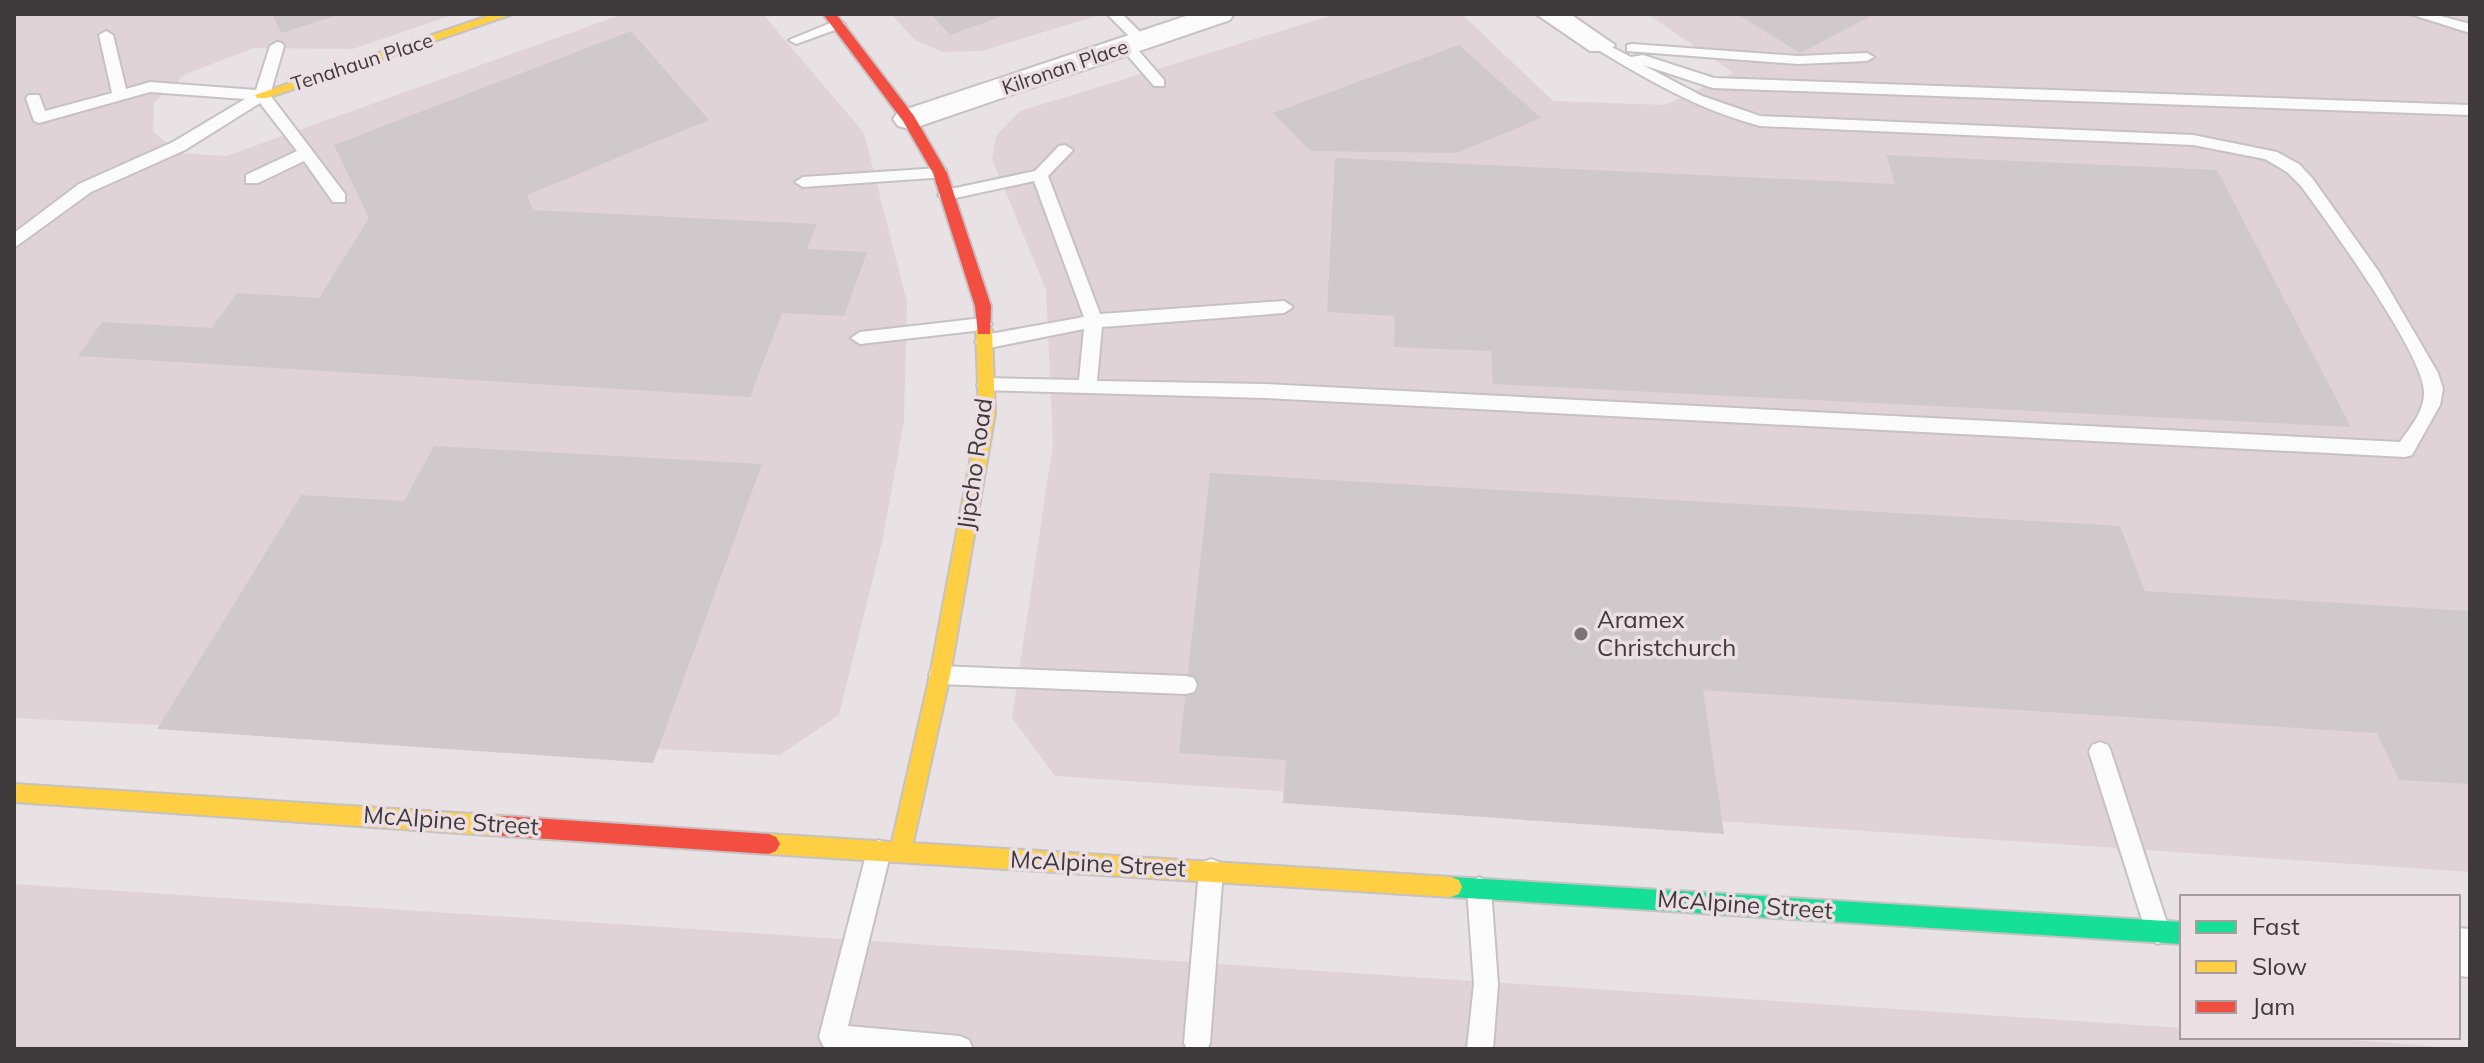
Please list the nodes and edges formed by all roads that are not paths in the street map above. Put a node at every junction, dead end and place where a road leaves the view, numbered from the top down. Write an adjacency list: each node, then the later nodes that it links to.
1 (507, 14): 16 (street, Tenahaun Place)
2 (1114, 14): 10 (lane)
3 (1220, 14): 10 (street, Kilronan Place)
4 (1550, 14): 11 (street)
5 (2417, 14): 7 (lane)
6 (833, 19): 9 (lane); 19 (street, Jipcho Road)
7 (2470, 29)
8 (106, 35): 15 (lane)
9 (796, 40)
10 (1134, 44): 14 (lane); 19 (street, Kilronan Place)
11 (1600, 45): 13 (lane); 18 (lane); 34 (lane)
12 (277, 46): 16 (lane)
13 (1867, 57)
14 (1159, 83)
15 (120, 95): 16 (lane); 17 (lane)
16 (262, 95): 21 (lane); 28 (lane)
17 (34, 98)
18 (2470, 110)
19 (909, 119): 22 (street, Jipcho Road)
20 (1065, 150): 23 (lane)
21 (307, 153): 24 (lane); 27 (lane)
22 (940, 173): 25 (lane); 26 (street, Jipcho Road)
23 (1040, 175): 26 (lane); 30 (lane)
24 (252, 179)
25 (803, 182)
26 (946, 195): 31 (street, Jipcho Road)
27 (339, 198)
28 (14, 242)
29 (1284, 307): 30 (lane)
30 (1094, 321): 31 (lane); 34 (lane)
31 (984, 333): 32 (lane); 33 (street, Jipcho Road)
32 (860, 338)
33 (986, 385): 34 (lane); 35 (street, Jipcho Road)
34 (1087, 387)
35 (940, 675): 36 (lane); 39 (street, Jipcho Road)
36 (1186, 685)
37 (2100, 752): 42 (lane)
38 (14, 793): 39 (street, McAlpine Street)
39 (890, 851): 40 (street, McAlpine Street); 44 (lane)
40 (1211, 870): 41 (street, McAlpine Street); 43 (lane)
41 (1479, 888): 42 (street, McAlpine Street); 45 (lane)
42 (2170, 932)
43 (1197, 1043)
44 (960, 1049)
45 (1480, 1049)

